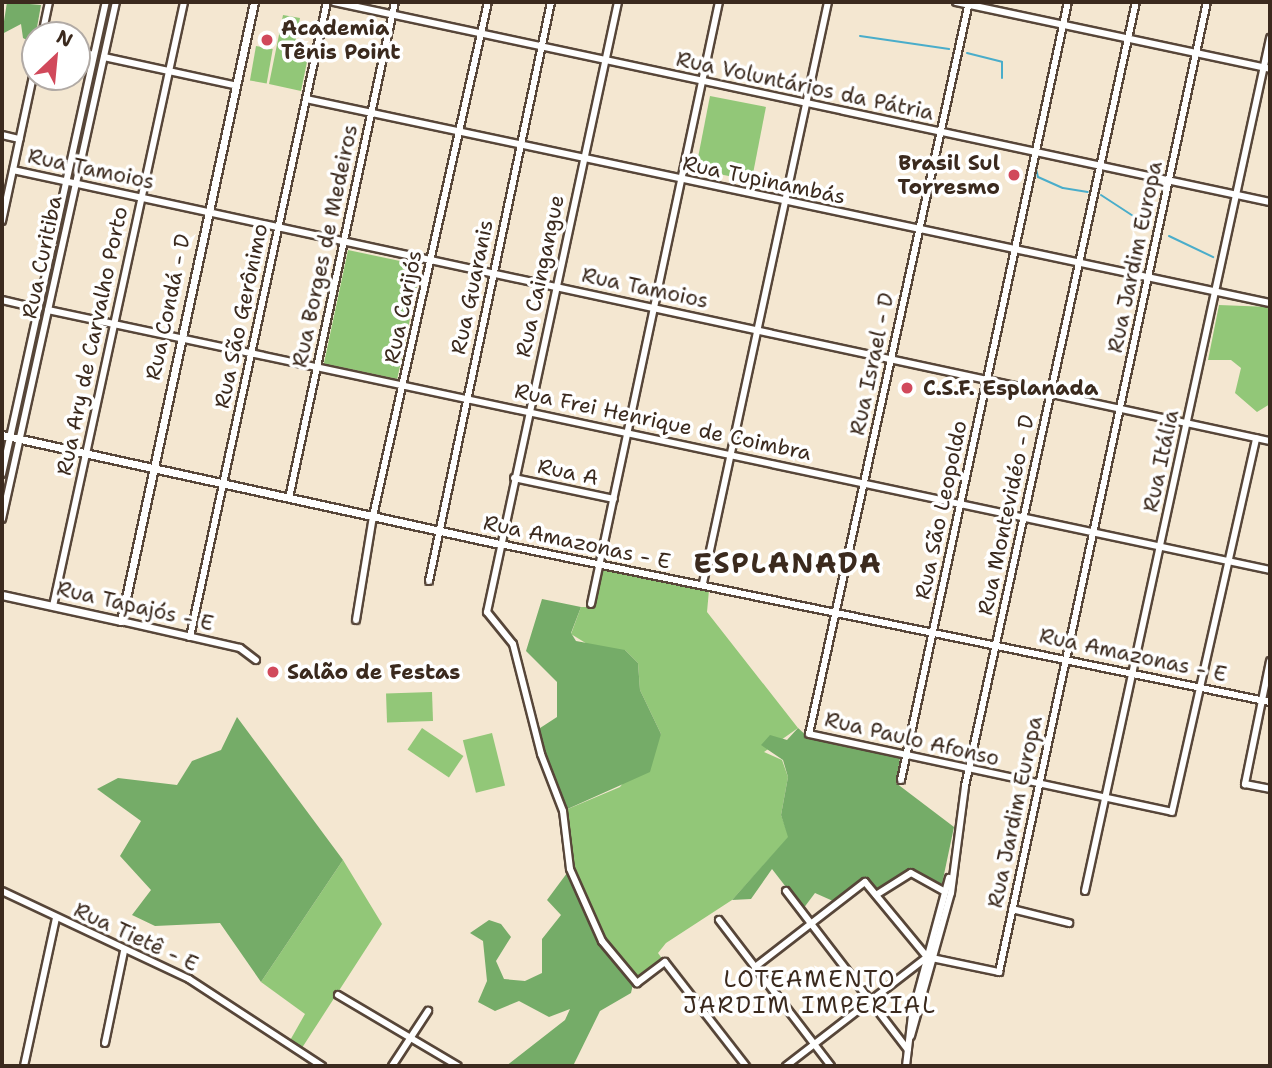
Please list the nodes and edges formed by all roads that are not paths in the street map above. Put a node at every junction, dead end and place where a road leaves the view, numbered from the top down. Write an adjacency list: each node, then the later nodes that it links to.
1 (49, 2): 20 (street)
2 (106, 2): 28 (street, Rua Curitiba)
3 (116, 2): 29 (street, Rua Curitiba)
4 (184, 2): 32 (street, Rua Ary de Carvalho Porto)
5 (254, 2): 34 (street, Rua Condá - D)
6 (327, 2): 36 (street, Rua São Gerônimo)
7 (334, 2): 19 (street, Rua Voluntários da Pátria)
8 (395, 2): 19 (street, Rua Borges de Medeiros)
9 (488, 2): 22 (street, Rua Carijós)
10 (551, 2): 25 (street, Rua Guaranis)
11 (618, 2): 30 (street, Rua Caingangue)
12 (719, 2): 33 (street)
13 (828, 2): 37 (street)
14 (956, 2): 18 (street)
15 (1068, 2): 21 (street, Rua São Leopoldo)
16 (1136, 2): 23 (street, Rua Montevidéo - D)
17 (1207, 2): 26 (street, Rua Jardim Europa)
18 (969, 3): 21 (street); 40 (street, Rua Israel - D)
19 (393, 15): 22 (street, Rua Voluntários da Pátria); 38 (street, Rua Borges de Medeiros)
20 (45, 21)
21 (1063, 25): 23 (street); 44 (street, Rua São Leopoldo)
22 (481, 34): 25 (street, Rua Voluntários da Pátria); 39 (street, Rua Carijós)
23 (1128, 38): 26 (street); 46 (street, Rua Montevidéo - D)
24 (1270, 38): 31 (street, Rua Itália)
25 (541, 47): 30 (street, Rua Voluntários da Pátria); 43 (street, Rua Guaranis)
26 (1196, 53): 31 (street); 49 (street, Rua Jardim Europa)
27 (91, 54): 28 (street)
28 (94, 55): 50 (street, Rua Curitiba)
29 (104, 57): 32 (street); 51 (street, Rua Curitiba)
30 (605, 61): 33 (street, Rua Voluntários da Pátria); 45 (street, Rua Caingangue)
31 (1267, 68): 52 (street, Rua Itália)
32 (169, 71): 34 (street); 53 (street, Rua Ary de Carvalho Porto)
33 (703, 82): 37 (street, Rua Voluntários da Pátria); 48 (street)
34 (234, 85): 57 (street, Rua Condá - D)
35 (30, 91): 42 (street)
36 (306, 99): 38 (street, Rua Tupinambás); 59 (street, Rua São Gerônimo)
37 (806, 104): 40 (street, Rua Voluntários da Pátria); 55 (street)
38 (372, 113): 39 (street, Rua Tupinambás); 61 (street, Rua Borges de Medeiros)
39 (459, 132): 43 (street, Rua Tupinambás); 63 (street, Rua Carijós)
40 (941, 133): 44 (street, Rua Voluntários da Pátria); 60 (street, Rua Israel - D)
41 (2, 135): 42 (street)
42 (19, 139): 47 (street)
43 (520, 145): 45 (street, Rua Tupinambás); 65 (street, Rua Guaranis)
44 (1035, 153): 46 (street, Rua Voluntários da Pátria); 62 (street, Rua São Leopoldo)
45 (583, 159): 48 (street, Rua Tupinambás); 67 (street, Rua Caingangue)
46 (1100, 167): 49 (street, Rua Voluntários da Pátria); 64 (street, Rua Montevidéo - D)
47 (13, 170): 50 (street, Rua Tamoios); 54 (street)
48 (682, 180): 55 (street, Rua Tupinambás); 72 (street)
49 (1169, 181): 52 (street, Rua Voluntários da Pátria); 66 (street, Rua Jardim Europa)
50 (66, 182): 51 (street, Rua Tamoios); 71 (street, Rua Curitiba)
51 (76, 184): 53 (street, Rua Tamoios); 73 (street, Rua Curitiba)
52 (1236, 195): 56 (street, Rua Voluntários da Pátria); 68 (street, Rua Itália)
53 (142, 198): 57 (street, Rua Tamoios); 74 (street, Rua Ary de Carvalho Porto)
54 (4, 201): 58 (street)
55 (785, 202): 60 (street, Rua Tupinambás); 75 (street)
56 (1270, 202)
57 (206, 212): 59 (street, Rua Tamoios); 76 (street, Rua Condá - D)
58 (2, 221)
59 (278, 227): 61 (street, Rua Tamoios); 77 (street, Rua São Gerônimo)
60 (919, 232): 62 (street, Rua Tupinambás); 78 (street, Rua Israel - D)
61 (344, 241): 63 (street, Rua Tamoios); 79 (street, Rua Borges de Medeiros)
62 (1014, 252): 64 (street, Rua Tupinambás); 80 (street, Rua São Leopoldo)
63 (431, 260): 65 (street, Rua Tamoios); 81 (street, Rua Carijós)
64 (1078, 266): 66 (street, Rua Tupinambás); 82 (street, Rua Montevidéo - D)
65 (493, 273): 67 (street, Rua Tamoios); 83 (street, Rua Guaranis)
66 (1147, 281): 68 (street, Rua Tupinambás); 84 (street, Rua Jardim Europa)
67 (555, 287): 72 (street, Rua Tamoios); 85 (street, Rua Caingangue)
68 (1214, 296): 70 (street, Rua Tupinambás); 86 (street, Rua Itália)
69 (2, 300): 71 (street)
70 (1270, 303)
71 (38, 308): 88 (street, Rua Curitiba)
72 (655, 308): 75 (street, Rua Tamoios); 87 (street)
73 (48, 310): 74 (street, Rua Frei Henrique de Coimbra); 90 (street, Rua Curitiba)
74 (114, 324): 76 (street, Rua Frei Henrique de Coimbra); 92 (street, Rua Ary de Carvalho Porto)
75 (758, 330): 78 (street, Rua Tamoios); 93 (street)
76 (179, 338): 77 (street, Rua Frei Henrique de Coimbra); 94 (street, Rua Condá - D)
77 (251, 353): 79 (street, Rua Frei Henrique de Coimbra); 98 (street, Rua São Gerônimo)
78 (891, 360): 80 (street, Rua Tamoios); 97 (street, Rua Israel - D)
79 (317, 367): 81 (street, Rua Frei Henrique de Coimbra); 99 (street, Rua Borges de Medeiros)
80 (986, 381): 82 (street, Rua Tamoios); 101 (street, Rua São Leopoldo)
81 (404, 385): 83 (street, Rua Frei Henrique de Coimbra); 102 (street, Rua Carijós)
82 (1050, 394): 84 (street, Rua Tamoios); 103 (street, Rua Montevidéo - D)
83 (466, 398): 85 (street, Rua Frei Henrique de Coimbra); 105 (street, Rua Guaranis)
84 (1120, 409): 86 (street, Rua Tamoios); 106 (street, Rua Jardim Europa)
85 (529, 411): 87 (street, Rua Frei Henrique de Coimbra); 96 (street, Rua Caingangue)
86 (1187, 423): 89 (street, Rua Tamoios); 108 (street, Rua Itália)
87 (628, 432): 93 (street, Rua Frei Henrique de Coimbra); 100 (street)
88 (6, 436): 90 (street, Rua Amazonas - E); 95 (street, Rua Curitiba)
89 (1256, 438): 91 (street, Rua Tamoios); 109 (street)
90 (19, 439): 92 (street, Rua Amazonas - E); 104 (street, Rua Curitiba)
91 (1270, 441)
92 (86, 454): 94 (street, Rua Amazonas - E); 116 (street, Rua Ary de Carvalho Porto)
93 (731, 454): 97 (street, Rua Frei Henrique de Coimbra); 113 (street)
94 (152, 468): 98 (street, Rua Amazonas - E); 119 (street, Rua Condá - D)
95 (2, 474)
96 (514, 478): 100 (street, Rua A); 107 (street, Rua Caingangue)
97 (865, 482): 101 (street, Rua Frei Henrique de Coimbra); 117 (street, Rua Israel - D)
98 (223, 484): 99 (street, Rua Amazonas - E); 121 (street, Rua São Gerônimo)
99 (289, 498): 102 (street, Rua Amazonas - E)
100 (614, 499): 110 (street)
101 (960, 503): 103 (street, Rua Frei Henrique de Coimbra); 120 (street, Rua São Leopoldo)
102 (373, 516): 105 (street, Rua Amazonas - E); 118 (street, Rua Carijós)
103 (1024, 516): 106 (street, Rua Frei Henrique de Coimbra); 122 (street, Rua Montevidéo - D)
104 (2, 519)
105 (440, 531): 107 (street, Rua Amazonas - E); 112 (street, Rua Guaranis)
106 (1094, 532): 108 (street, Rua Frei Henrique de Coimbra); 123 (street, Rua Jardim Europa)
107 (500, 544): 110 (street, Rua Amazonas - E); 162 (street, Rua Caingangue)
108 (1160, 546): 109 (street, Rua Frei Henrique de Coimbra); 126 (street, Rua Itália)
109 (1229, 561): 111 (street, Rua Frei Henrique de Coimbra); 127 (street)
110 (600, 564): 113 (street, Rua Amazonas - E); 115 (street)
111 (1270, 570)
112 (429, 581)
113 (703, 583): 117 (street, Rua Amazonas - E)
114 (2, 595): 116 (street, Rua Tapajós - E)
115 (591, 604)
116 (53, 606): 119 (street, Rua Tapajós - E)
117 (837, 609): 120 (street, Rua Amazonas - E); 130 (street, Rua Israel - D)
118 (356, 620)
119 (121, 621): 121 (street, Rua Tapajós - E)
120 (933, 630): 122 (street, Rua Amazonas - E); 131 (street, Rua São Leopoldo)
121 (190, 637): 124 (street, Rua Tapajós - E)
122 (996, 643): 123 (street, Rua Amazonas - E); 132 (street, Rua Montevidéo - D)
123 (1065, 658): 126 (street, Rua Amazonas - E); 134 (street, Rua Jardim Europa)
124 (256, 660)
125 (1270, 661): 128 (street)
126 (1133, 672): 127 (street, Rua Amazonas - E); 136 (street, Rua Itália)
127 (1200, 687): 128 (street, Rua Amazonas - E); 136 (street, Rua Paulo Afonso)
128 (1261, 700): 129 (street, Rua Amazonas - E); 135 (street)
129 (1270, 702)
130 (809, 734): 131 (street, Rua Paulo Afonso)
131 (906, 756): 132 (street, Rua Paulo Afonso); 133 (street, Rua São Leopoldo)
132 (969, 770): 134 (street, Rua Paulo Afonso); 137 (street, Rua Montevidéo - D)
133 (901, 780)
134 (1037, 785): 136 (street, Rua Paulo Afonso); 143 (street, Rua Jardim Europa)
135 (1270, 789)
136 (1105, 799): 141 (street, Rua Itália)
137 (951, 872): 140 (street, Rua Montevidéo - D); 149 (street, Rua Montevidéo - D)
138 (2, 891): 144 (street, Rua Tietê - E)
139 (786, 891): 147 (street)
140 (944, 891): 142 (street); 149 (street, Rua Montevidéo - D)
141 (1085, 891)
142 (876, 895): 147 (street); 149 (street)
143 (1012, 909): 146 (street); 149 (street, Rua Jardim Europa)
144 (56, 918): 148 (street, Rua Tietê - E); 158 (street)
145 (719, 920): 150 (street)
146 (1069, 923)
147 (812, 925): 150 (street); 152 (street)
148 (124, 951): 155 (street); 159 (street, Rua Tietê - E)
149 (930, 958): 152 (street); 157 (street, Rua Montevidéo - D)
150 (755, 967): 156 (street)
151 (338, 995): 154 (street)
152 (870, 1001): 156 (street); 157 (street)
153 (428, 1011): 154 (street)
154 (410, 1038): 160 (street); 161 (street)
155 (105, 1043)
156 (814, 1044): 163 (street); 164 (street)
157 (908, 1050): 165 (street, Rua Montevidéo - D)
158 (24, 1066)
159 (322, 1066)
160 (393, 1066)
161 (458, 1066)
162 (746, 1066)
163 (786, 1066)
164 (831, 1066)
165 (906, 1066)

